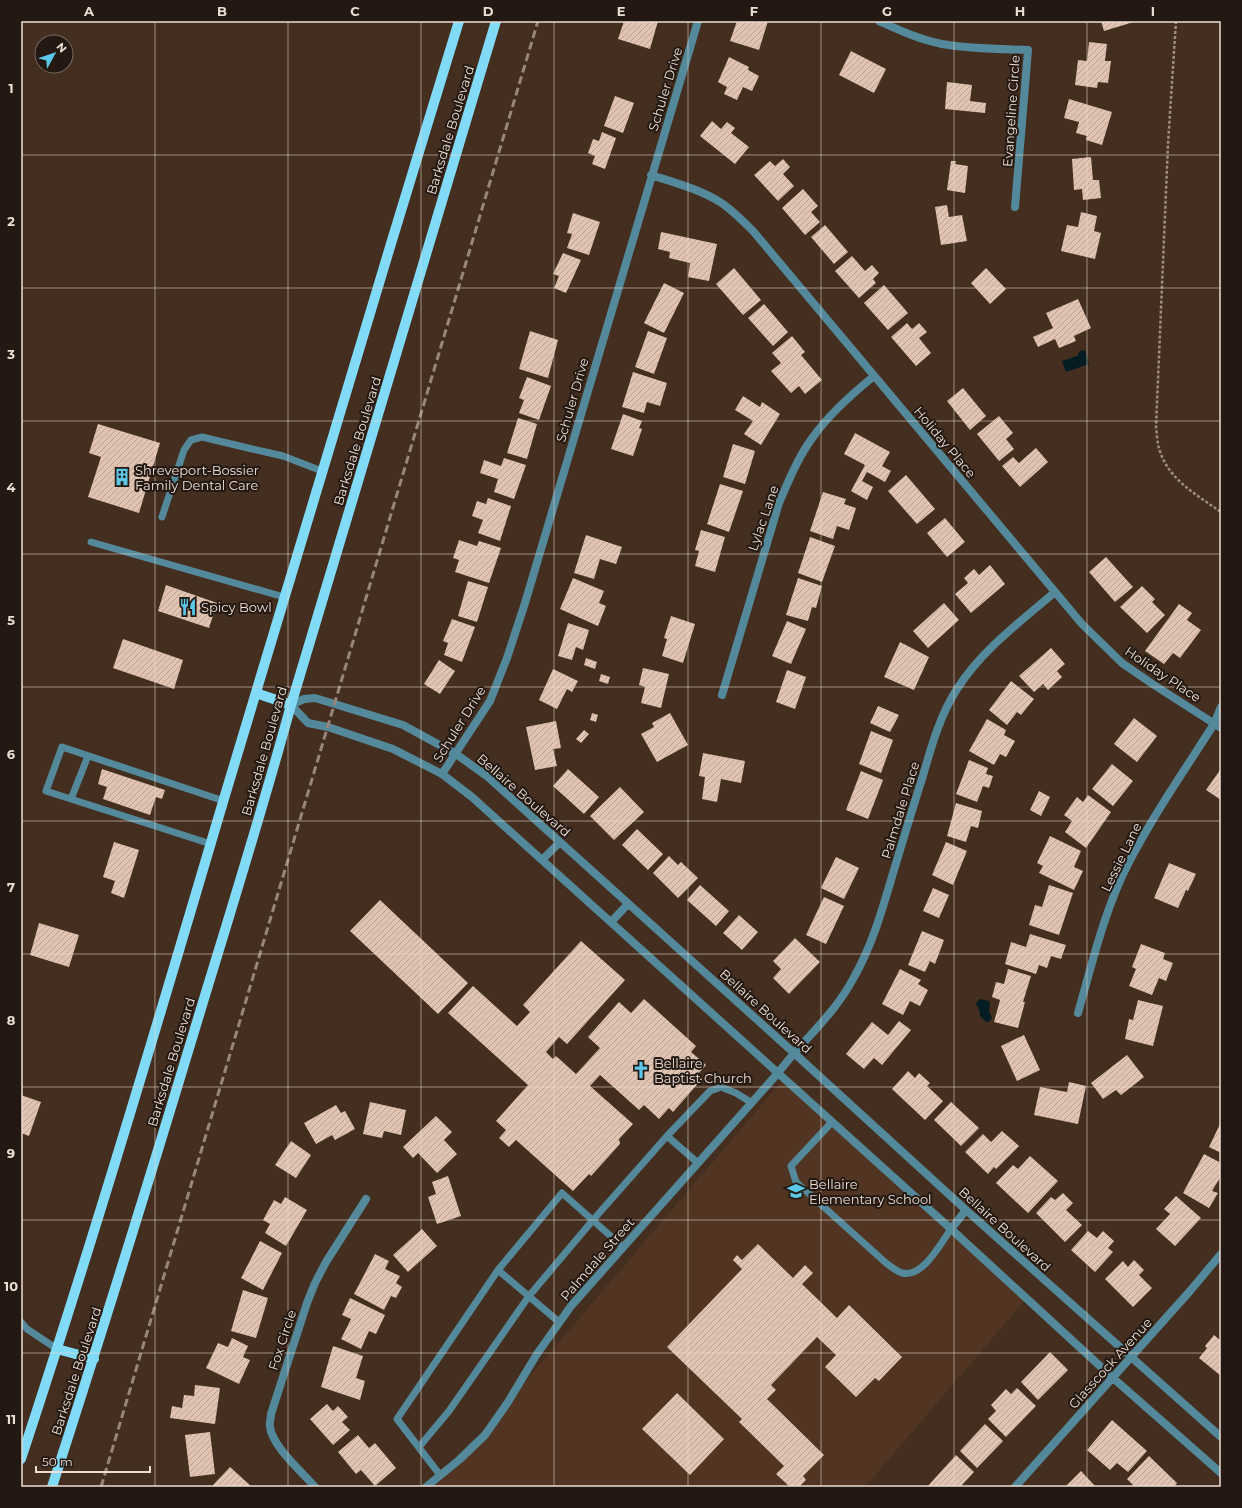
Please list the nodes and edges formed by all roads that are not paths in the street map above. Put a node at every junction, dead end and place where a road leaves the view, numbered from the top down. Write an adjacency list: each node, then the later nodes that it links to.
1 (459, 21): 8 (main road, Barksdale Boulevard)
2 (496, 21): 15 (main road, Barksdale Boulevard)
3 (698, 21): 5 (street, Schuler Drive)
4 (879, 21): 6 (street, Evangeline Circle)
5 (651, 175): 7 (street, Holiday Place); 18 (street, Schuler Drive)
6 (1016, 207)
7 (874, 376): 11 (street, Holiday Place); 14 (street, Lylac Lane)
8 (322, 471): 9 (lane); 12 (main road, Barksdale Boulevard)
9 (162, 518)
10 (91, 542): 12 (lane)
11 (1055, 592): 17 (street, Holiday Place); 29 (street, Palmdale Place)
12 (284, 597): 13 (main road, Barksdale Boulevard)
13 (256, 693): 15 (main road); 22 (main road, Barksdale Boulevard)
14 (722, 695)
15 (291, 705): 18 (street, Bellaire Boulevard); 20 (street); 47 (main road, Barksdale Boulevard)
16 (1221, 707): 17 (street, Lessie Lane)
17 (1218, 726): 28 (street, Lessie Lane)
18 (456, 754): 20 (street, Schuler Drive); 23 (street, Bellaire Boulevard)
19 (88, 756): 21 (lane); 21 (lane); 22 (lane)
20 (442, 774): 25 (street)
21 (71, 799): 24 (lane)
22 (224, 801): 24 (main road, Barksdale Boulevard)
23 (560, 842): 25 (street); 26 (street, Bellaire Boulevard)
24 (211, 844): 45 (main road, Barksdale Boulevard)
25 (542, 860): 27 (street)
26 (628, 904): 27 (street); 29 (street, Bellaire Boulevard)
27 (611, 922): 30 (street)
28 (1078, 1013)
29 (794, 1053): 30 (street, Palmdale Street); 36 (street, Bellaire Boulevard)
30 (778, 1073): 31 (street, Palmdale Street); 32 (street)
31 (752, 1103): 33 (lane); 34 (street, Palmdale Street)
32 (832, 1122): 38 (street); 38 (lane)
33 (667, 1136): 34 (lane); 37 (lane)
34 (698, 1163): 39 (street, Palmdale Street)
35 (366, 1199): 55 (street, Fox Circle)
36 (966, 1210): 38 (street); 46 (street, Bellaire Boulevard)
37 (593, 1220): 39 (lane); 41 (lane); 42 (lane)
38 (951, 1229): 48 (street)
39 (623, 1247): 44 (street, Palmdale Street)
40 (1221, 1254): 46 (street, Glasscock Avenue)
41 (498, 1270): 42 (lane); 50 (lane)
42 (529, 1296): 44 (lane); 50 (lane)
43 (21, 1322): 45 (lane)
44 (559, 1322): 53 (street, Palmdale Street)
45 (57, 1349): 47 (main road); 51 (main road, Barksdale Boulevard)
46 (1131, 1356): 48 (street, Glasscock Avenue); 49 (street, Bellaire Boulevard)
47 (94, 1359): 54 (main road, Barksdale Boulevard)
48 (1113, 1378): 52 (street); 57 (street, Glasscock Avenue)
49 (1221, 1437)
50 (419, 1447): 53 (lane)
51 (21, 1459)
52 (1221, 1473)
53 (440, 1475): 56 (street, Palmdale Street)
54 (52, 1487)
55 (315, 1487)
56 (426, 1487)
57 (1015, 1487)

